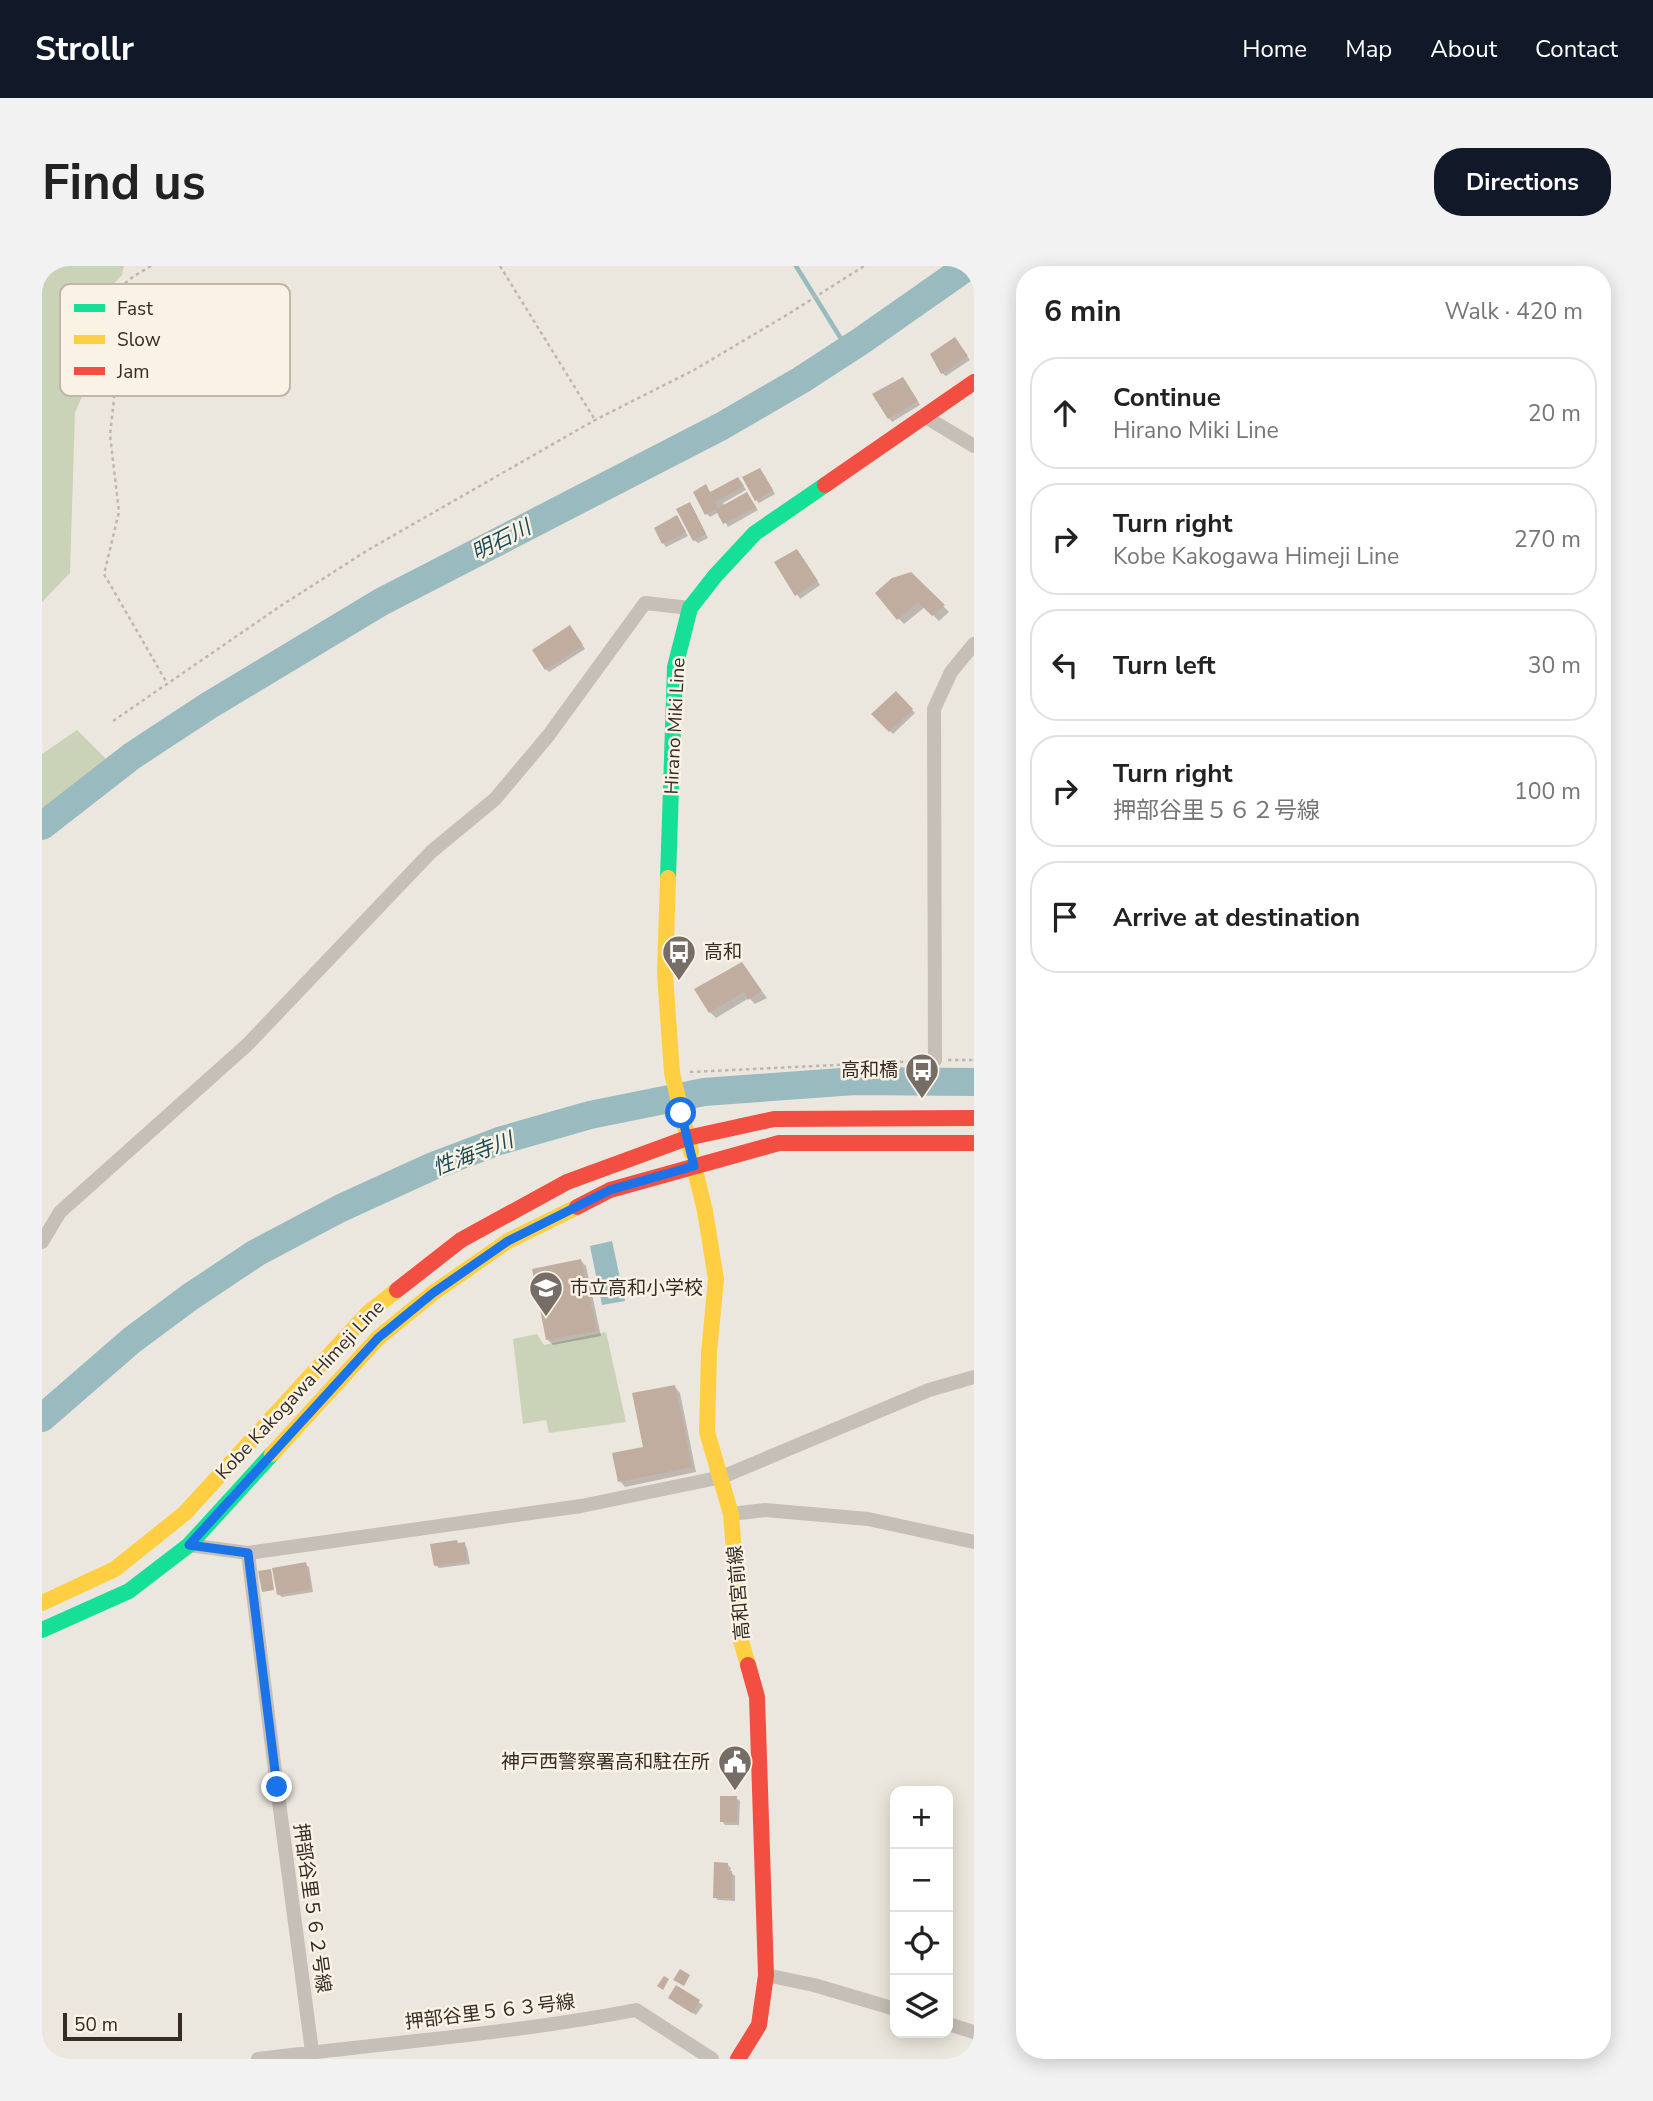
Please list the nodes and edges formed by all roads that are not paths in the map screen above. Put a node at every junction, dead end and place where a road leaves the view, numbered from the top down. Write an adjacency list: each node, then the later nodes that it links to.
1 (974, 382): 2 (main road, Hirano Miki Line)
2 (924, 416): 3 (street); 4 (main road, Hirano Miki Line)
3 (974, 446)
4 (690, 608): 8 (main road, Hirano Miki Line); 11 (street)
5 (974, 644): 6 (street)
6 (935, 1060)
7 (974, 1118): 8 (main road, Kobe Kakogawa Himeji Line)
8 (687, 1138): 10 (main road, Hirano Miki Line); 18 (main road, Kobe Kakogawa Himeji Line)
9 (974, 1143): 10 (main road, Kobe Kakogawa Himeji Line)
10 (694, 1166): 13 (main road, 高和宮前線); 16 (main road, Kobe Kakogawa Himeji Line)
11 (42, 1242)
12 (974, 1377): 13 (street)
13 (722, 1477): 14 (main road, 高和宮前線); 17 (street)
14 (731, 1514): 15 (street); 20 (main road, 高和宮前線)
15 (974, 1542)
16 (189, 1545): 17 (street); 19 (main road, Kobe Kakogawa Himeji Line)
17 (248, 1553): 24 (street, 押部谷里５６２号線)
18 (42, 1603)
19 (42, 1630)
20 (766, 1975): 21 (street); 27 (main road, 高和宮前線)
21 (890, 2008)
22 (953, 2026): 23 (street)
23 (974, 2032)
24 (313, 2056): 25 (street, 押部谷里５６３号線); 26 (street, 押部谷里５６３号線)
25 (258, 2059)
26 (712, 2059)
27 (738, 2059)

